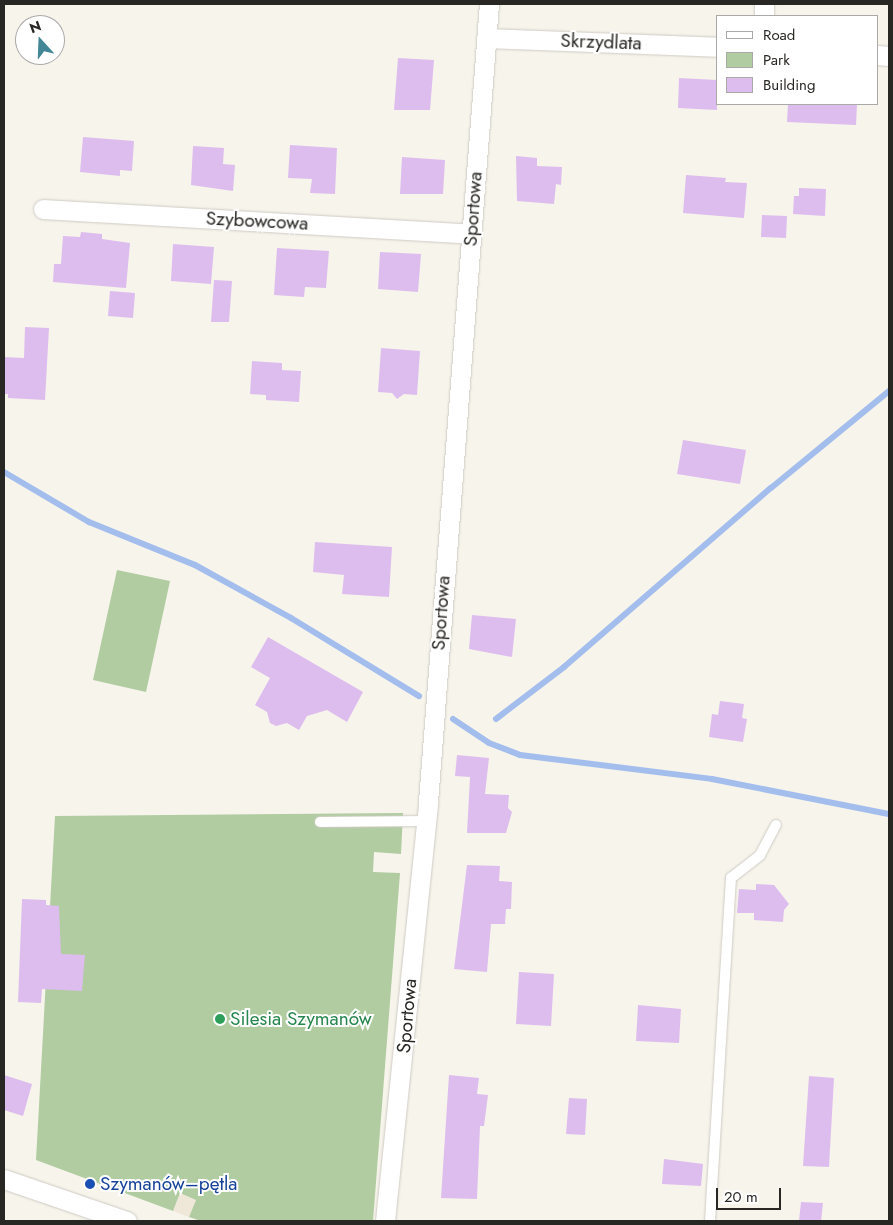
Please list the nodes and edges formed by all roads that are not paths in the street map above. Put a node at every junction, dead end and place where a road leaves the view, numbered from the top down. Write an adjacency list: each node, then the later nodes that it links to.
1 (489, 4): 2 (street, Sportowa)
2 (486, 38): 3 (street, Skrzydlata); 5 (street, Sportowa)
3 (716, 47)
4 (43, 209): 5 (street, Szybowcowa)
5 (471, 234): 6 (street, Sportowa)
6 (425, 820): 7 (lane); 11 (street, Sportowa)
7 (320, 822)
8 (776, 825): 12 (lane)
9 (5, 1179): 10 (street)
10 (127, 1221)
11 (386, 1221)
12 (710, 1221)

